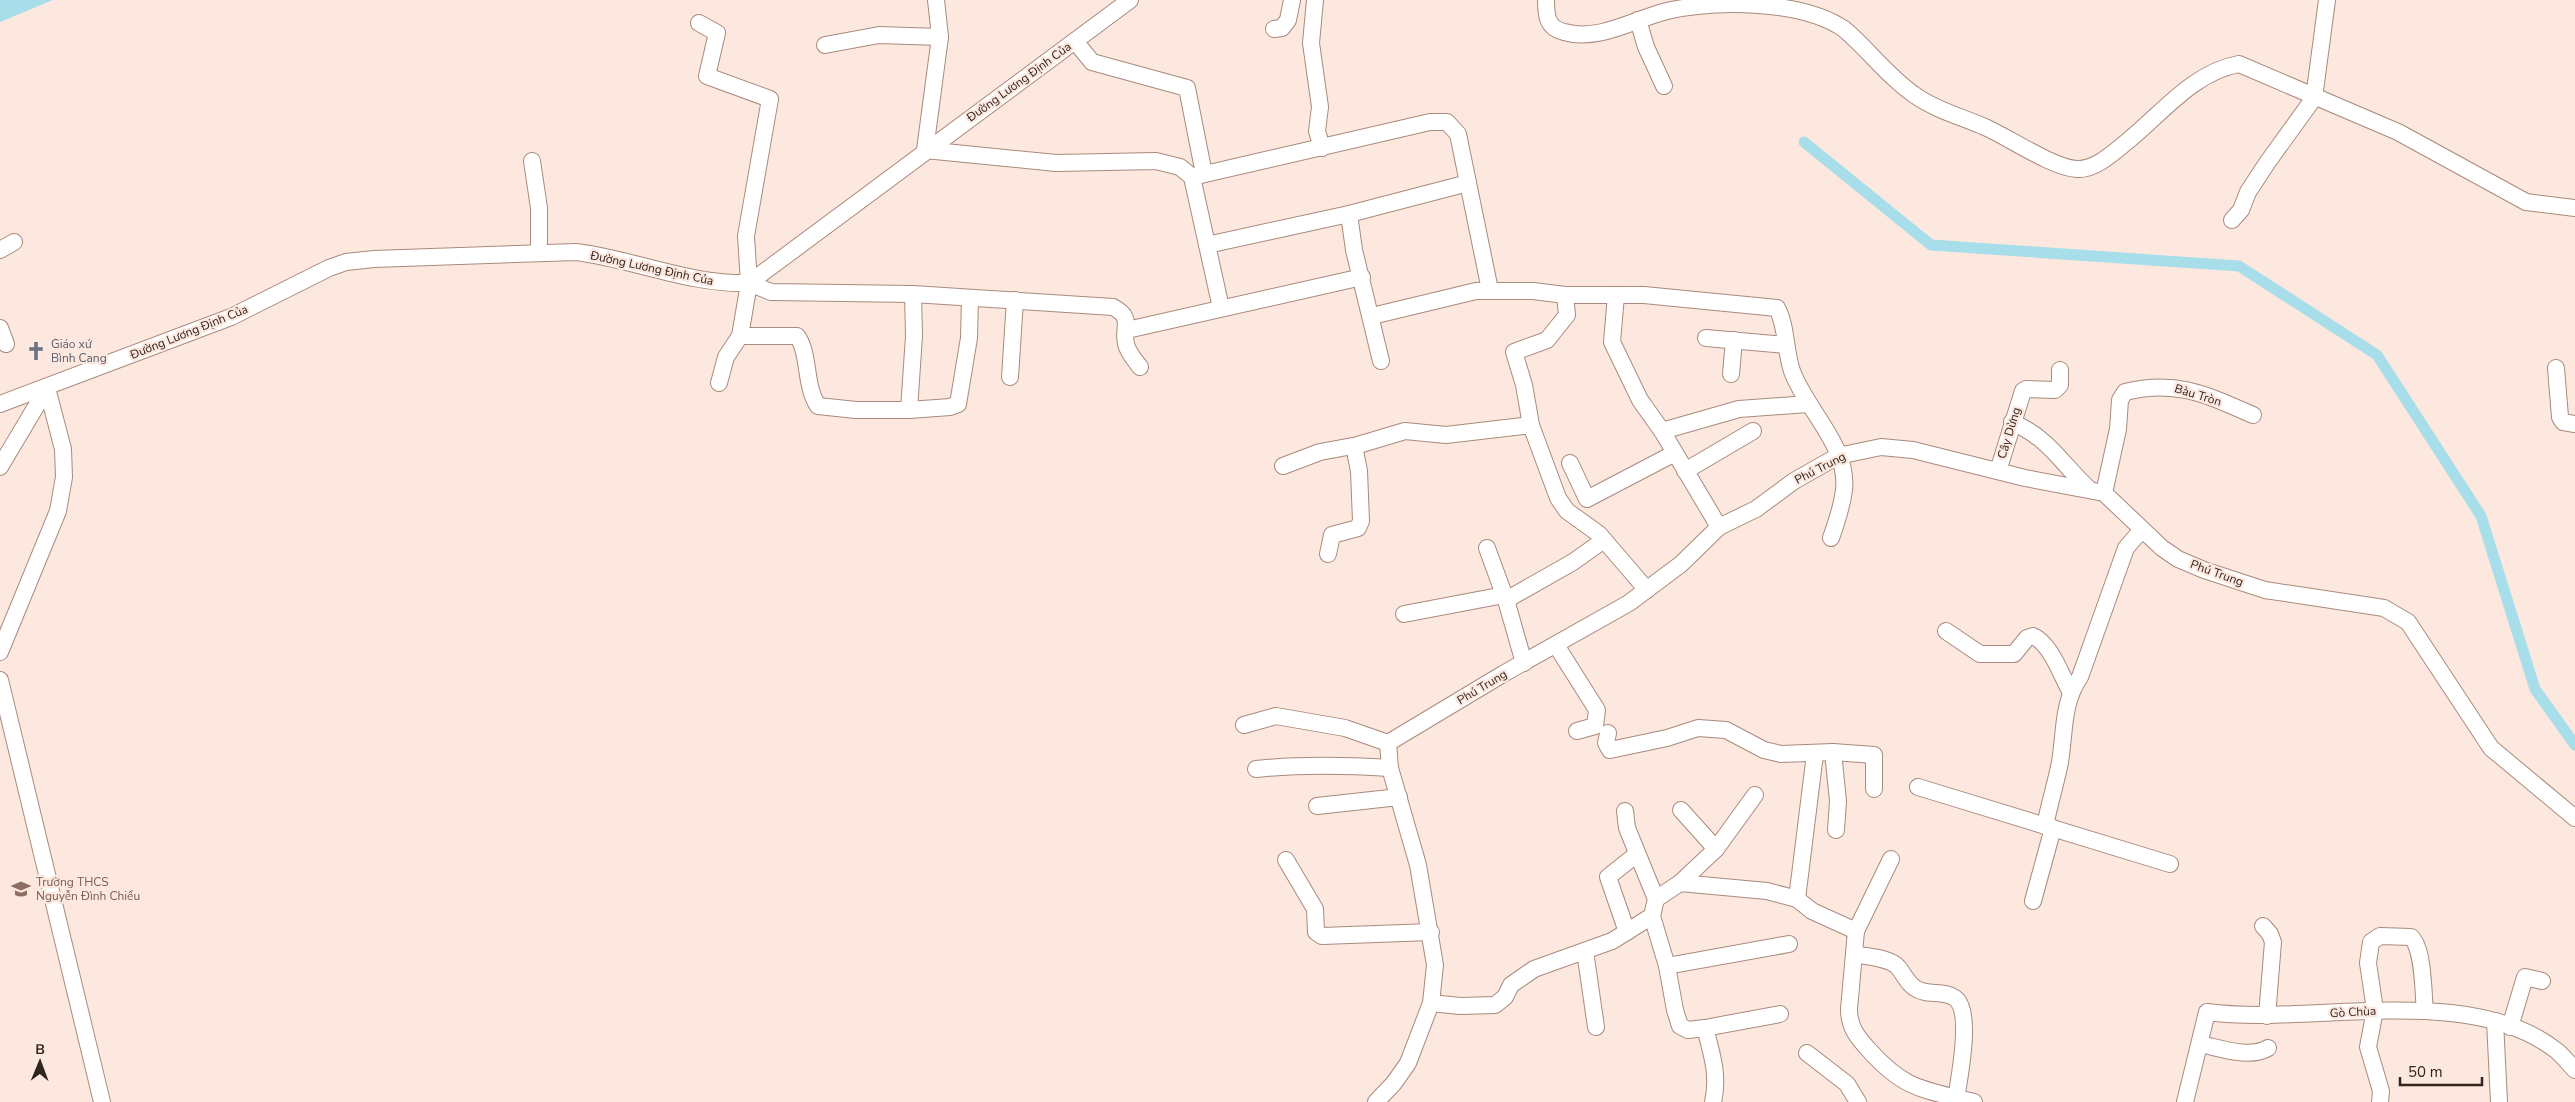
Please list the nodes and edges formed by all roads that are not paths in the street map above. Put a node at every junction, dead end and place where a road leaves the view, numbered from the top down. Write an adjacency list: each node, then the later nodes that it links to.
1 (936, 0): 10 (street)
2 (1130, 0): 11 (street, Đường Lương Định Của)
3 (1292, 0): 9 (street)
4 (1315, 0): 15 (street)
5 (1546, 0): 7 (street)
6 (2327, 0): 14 (street)
7 (1638, 20): 13 (street); 14 (street)
8 (699, 23): 26 (street)
9 (1274, 30)
10 (940, 37): 12 (street); 16 (street)
11 (1075, 41): 16 (street, Đường Lương Định Của); 18 (street)
12 (825, 45)
13 (1664, 86)
14 (2314, 98): 20 (street); 22 (street)
15 (1322, 148): 18 (street); 19 (street)
16 (925, 150): 18 (street); 26 (street, Đường Lương Định Của)
17 (532, 162): 24 (street)
18 (1198, 176): 23 (street)
19 (1468, 183): 21 (street); 27 (street)
20 (2575, 208)
21 (1349, 214): 23 (street); 25 (street)
22 (2232, 220)
23 (1207, 245): 33 (street)
24 (539, 252): 26 (street, Đường Lương Định Của); 49 (street, Đường Lương Định Của)
25 (1362, 277): 33 (street); 34 (street)
26 (749, 283): 28 (street); 37 (street)
27 (1490, 290): 29 (street); 34 (street)
28 (913, 294): 31 (street); 52 (street)
29 (1564, 294): 30 (street); 56 (street)
30 (1616, 295): 41 (street); 57 (street)
31 (970, 298): 32 (street); 52 (street)
32 (1016, 300): 36 (street); 47 (street)
33 (1221, 308): 36 (street)
34 (1372, 316): 42 (street)
35 (0, 328): 40 (street)
36 (1127, 330): 43 (street)
37 (740, 336): 48 (street); 52 (street)
38 (1706, 338): 39 (street)
39 (1734, 340): 41 (street); 46 (street)
40 (6, 344)
41 (1786, 345): 51 (street)
42 (1381, 361)
43 (1140, 367)
44 (2556, 368): 55 (street)
45 (2060, 370): 54 (street, Cây Dừng)
46 (1731, 374)
47 (1010, 376)
48 (719, 383)
49 (47, 388): 50 (street, Đường Lương Định Của); 64 (street); 79 (street)
50 (0, 404)
51 (1808, 404): 57 (street); 61 (street)
52 (909, 410)
53 (2253, 415): 67 (street, Bàu Tròn)
54 (2012, 422): 66 (street, Cây Dừng); 67 (street)
55 (2575, 424)
56 (1531, 425): 59 (street); 71 (street)
57 (1662, 431): 60 (street)
58 (1753, 431): 65 (street)
59 (1354, 446): 63 (street); 73 (street)
60 (1675, 453): 62 (street); 65 (street)
61 (1838, 456): 66 (street, Phú Trung); 68 (street, Phú Trung); 70 (street)
62 (1570, 463)
63 (1282, 466)
64 (0, 467)
65 (1685, 471): 68 (street)
66 (1998, 471): 67 (street, Phú Trung)
67 (2096, 491): 69 (street, Phú Trung)
68 (1719, 527): 74 (street, Phú Trung)
69 (2144, 533): 82 (street); 98 (street, Phú Trung)
70 (1831, 538)
71 (1604, 540): 74 (street); 75 (street)
72 (1487, 548): 75 (street)
73 (1328, 554)
74 (1647, 590): 78 (street, Phú Trung)
75 (1505, 597): 76 (street); 80 (street)
76 (1404, 614)
77 (1946, 631): 82 (street)
78 (1556, 645): 80 (street, Phú Trung); 84 (street)
79 (0, 652)
80 (1524, 663): 86 (street, Phú Trung)
81 (0, 680): 133 (street)
82 (2070, 691): 99 (street)
83 (1244, 725): 86 (street)
84 (1577, 731)
85 (1608, 733): 88 (street)
86 (1388, 743): 89 (street)
87 (1833, 752): 88 (street); 92 (street); 100 (street)
88 (1815, 754): 108 (street)
89 (1390, 768): 90 (street); 94 (street)
90 (1256, 769)
91 (1918, 787): 99 (street)
92 (1874, 789)
93 (1755, 795): 101 (street)
94 (1399, 797): 95 (street); 113 (street)
95 (1317, 806)
96 (1681, 810): 101 (street)
97 (1625, 811): 102 (street)
98 (2575, 818)
99 (2049, 827): 105 (street); 109 (street)
100 (1836, 830)
101 (1716, 849): 106 (street)
102 (1637, 854): 107 (street); 114 (street)
103 (1891, 859): 112 (street)
104 (1286, 860): 113 (street)
105 (2170, 864)
106 (1680, 883): 107 (street); 108 (street)
107 (1656, 899): 110 (street)
108 (1797, 899): 112 (street)
109 (2033, 901)
110 (1652, 916): 114 (street); 118 (street)
111 (2263, 926): 124 (street)
112 (1856, 931): 117 (street)
113 (1431, 932): 120 (street)
114 (1627, 932): 116 (street)
115 (1789, 944): 118 (street)
116 (1585, 951): 120 (street); 126 (street)
117 (1854, 954): 132 (street); 132 (street)
118 (1667, 966): 127 (street)
119 (2542, 981): 125 (street)
120 (1431, 1003): 134 (street)
121 (2375, 1010): 122 (street, Gò Chùa); 122 (street); 124 (street, Gò Chùa); 139 (street)
122 (2425, 1011): 125 (street, Gò Chùa)
123 (1780, 1014): 127 (street)
124 (2267, 1016): 128 (street, Gò Chùa)
125 (2503, 1024): 131 (street, Gò Chùa); 140 (street)
126 (1596, 1027)
127 (1705, 1028): 135 (street)
128 (2200, 1044): 129 (street); 138 (street, Gò Chùa)
129 (2268, 1048)
130 (1807, 1053): 136 (street)
131 (2575, 1070)
132 (1956, 1099): 137 (street)
133 (102, 1102)
134 (1376, 1102)
135 (1713, 1102)
136 (1858, 1102)
137 (1974, 1102)
138 (2185, 1102)
139 (2380, 1102)
140 (2498, 1102)

